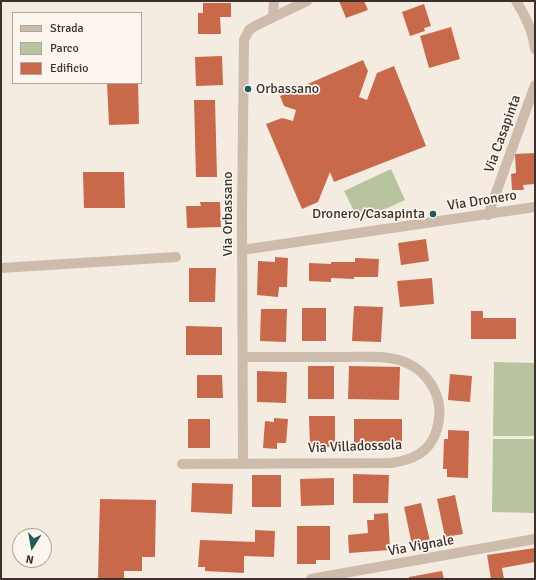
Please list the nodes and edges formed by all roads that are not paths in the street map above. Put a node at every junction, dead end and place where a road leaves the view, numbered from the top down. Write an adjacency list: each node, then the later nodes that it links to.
1 (274, 1): 4 (street)
2 (307, 1): 4 (street, Via Orbassano)
3 (516, 1): 5 (street)
4 (273, 17): 9 (street, Via Orbassano)
5 (535, 48)
6 (535, 85): 8 (street, Via Casapinta)
7 (535, 207): 8 (street, Via Dronero)
8 (488, 215): 9 (street, Via Dronero)
9 (242, 250): 12 (street, Via Orbassano)
10 (176, 257): 11 (street)
11 (1, 268)
12 (243, 357): 14 (street, Via Orbassano); 14 (street, Via Villadossola)
13 (182, 464): 14 (street, Via Villadossola)
14 (243, 464)
15 (535, 539): 16 (street, Via Vignale)
16 (350, 576): 17 (street, Via Vignale)
17 (311, 579)

